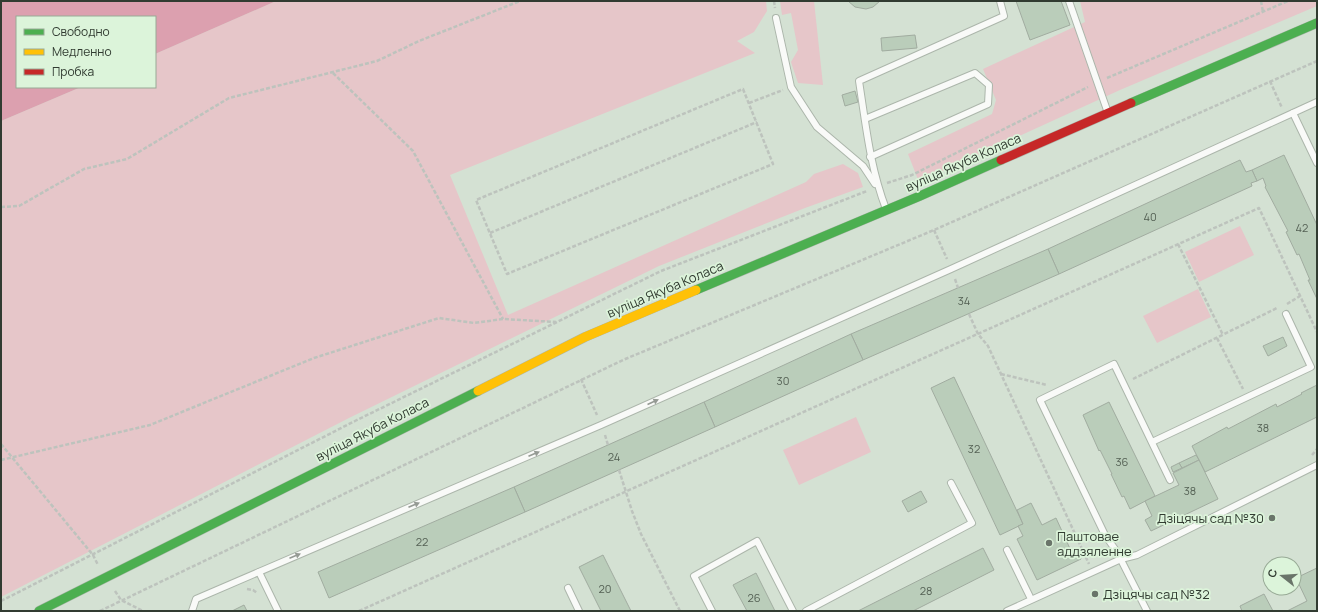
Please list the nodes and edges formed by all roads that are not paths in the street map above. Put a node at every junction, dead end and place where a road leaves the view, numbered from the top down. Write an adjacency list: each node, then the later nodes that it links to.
1 (1000, 1): 8 (lane)
2 (1069, 1): 6 (lane)
3 (776, 18): 11 (lane)
4 (1317, 23): 6 (street, вуліца Якуба Коласа)
5 (1317, 102): 7 (lane)
6 (1108, 113): 12 (street, вуліца Якуба Коласа)
7 (1293, 113): 10 (lane); 20 (lane, one-way to 7)
8 (864, 119): 9 (lane); 9 (lane)
9 (870, 157): 11 (lane)
10 (1317, 163)
11 (877, 187): 12 (lane)
12 (886, 210): 23 (street, вуліца Якуба Коласа)
13 (1286, 314): 14 (lane)
14 (1152, 442): 16 (lane); 19 (lane)
15 (1317, 465): 19 (lane)
16 (1170, 480)
17 (951, 483): 29 (lane)
18 (1007, 550): 22 (lane)
19 (1121, 559): 22 (lane); 31 (lane)
20 (259, 572): 24 (lane); 25 (lane)
21 (568, 588): 26 (lane)
22 (1031, 599): 30 (lane)
23 (39, 611)
24 (192, 611)
25 (278, 611)
26 (579, 611)
27 (712, 611): 28 (lane)
28 (794, 611)
29 (806, 611)
30 (1007, 611)
31 (1147, 611)

